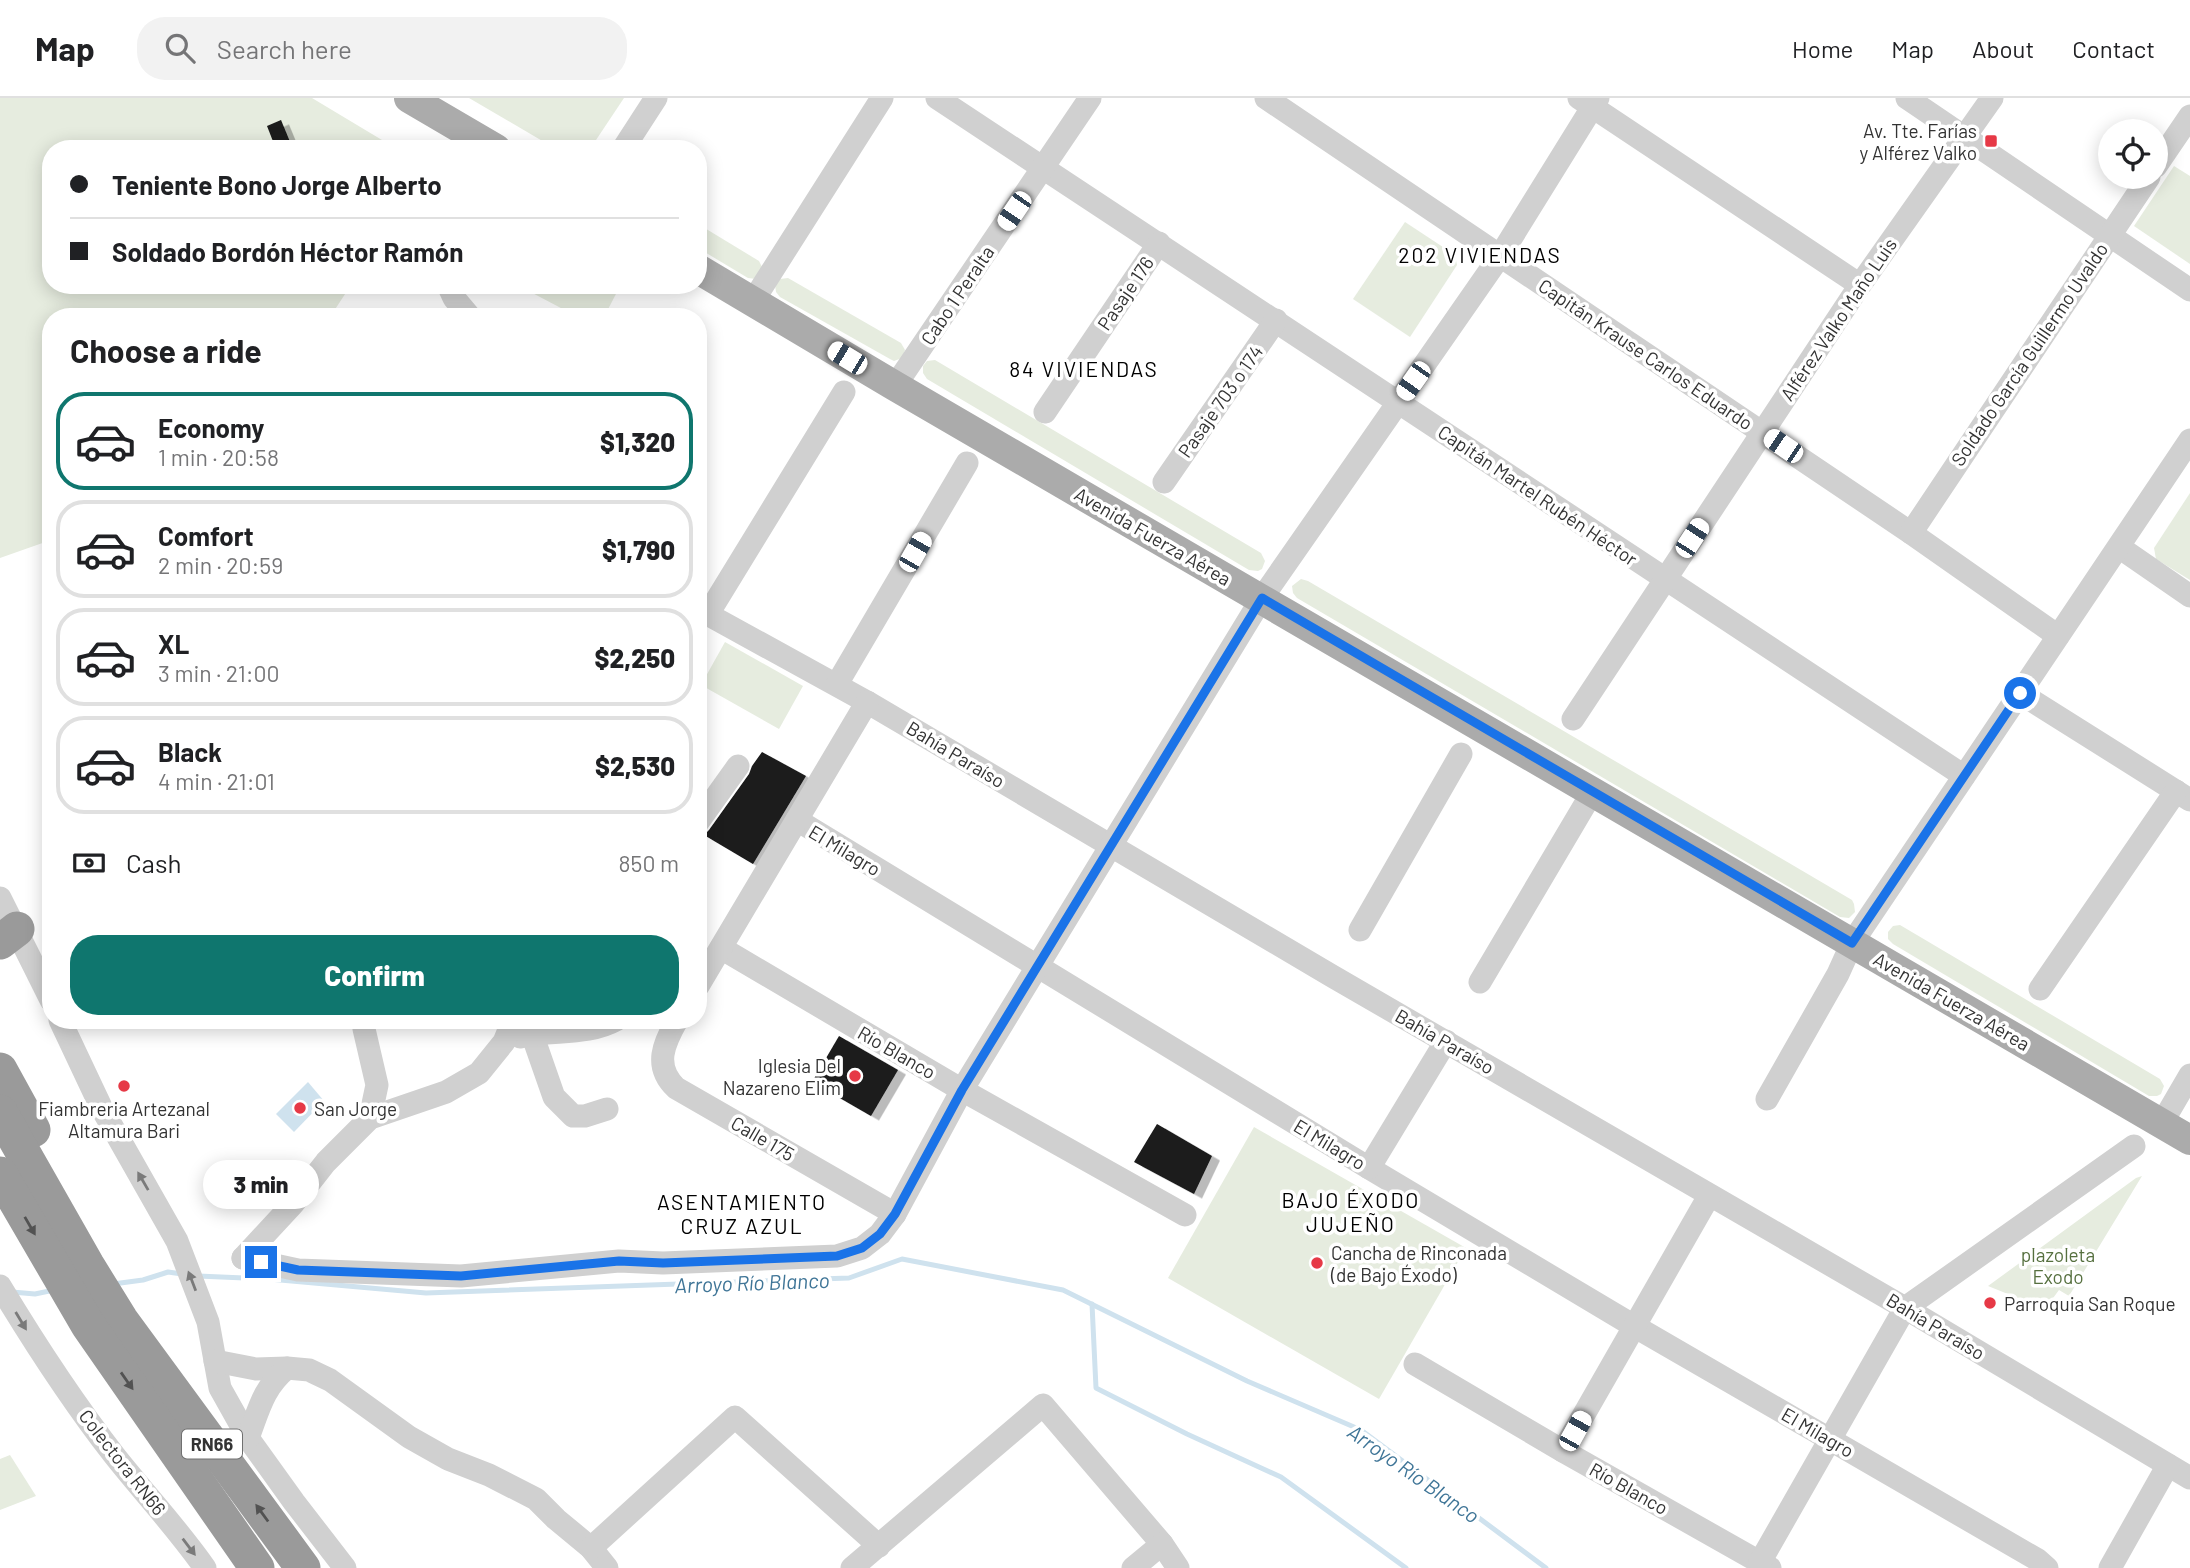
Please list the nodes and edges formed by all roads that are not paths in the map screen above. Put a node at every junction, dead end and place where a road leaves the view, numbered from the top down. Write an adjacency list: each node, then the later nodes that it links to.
1 (409, 98): 12 (main road)
2 (656, 98): 13 (street)
3 (882, 98): 23 (street)
4 (937, 98): 15 (street, Capitán Martel Rubén Héctor)
5 (1090, 98): 15 (street, Cabo 1 Peralta)
6 (1266, 98): 19 (street, Capitán Krause Carlos Eduardo)
7 (1907, 98): 11 (street)
8 (1992, 98): 11 (street, Alférez Valko Maño Luis)
9 (1590, 101): 19 (street); 21 (street)
10 (2190, 116): 14 (street)
11 (1965, 138): 17 (street); 21 (street, Alférez Valko Maño Luis)
12 (481, 140)
13 (629, 140)
14 (2168, 148)
15 (1044, 167): 18 (street, Capitán Martel Rubén Héctor); 25 (street, Cabo 1 Peralta)
16 (2141, 189): 17 (street, Soldado García Guillermo Uvaldo)
17 (2109, 235): 22 (street); 33 (street, Soldado García Guillermo Uvaldo)
18 (1159, 243): 24 (street, Capitán Martel Rubén Héctor); 28 (street, Pasaje 176)
19 (1500, 256): 27 (street); 29 (street, Capitán Krause Carlos Eduardo)
20 (707, 273): 23 (main road, Avenida Fuerza Aérea)
21 (1860, 285): 29 (street, Alférez Valko Maño Luis)
22 (2190, 290)
23 (753, 301): 25 (main road, Avenida Fuerza Aérea)
24 (1276, 320): 27 (street, Capitán Martel Rubén Héctor); 32 (street, Pasaje 703 o 174)
25 (895, 386): 37 (main road, Avenida Fuerza Aérea)
26 (844, 392): 38 (street)
27 (1399, 402): 35 (street, Capitán Martel Rubén Héctor); 37 (street)
28 (1045, 412)
29 (1762, 432): 33 (street, Capitán Krause Carlos Eduardo); 35 (street, Alférez Valko Maño Luis)
30 (2190, 440): 34 (street)
31 (967, 463): 41 (street)
32 (1164, 482)
33 (1911, 533): 40 (street, Capitán Krause Carlos Eduardo)
34 (2119, 547): 36 (street); 40 (street)
35 (1665, 580): 44 (street, Alférez Valko Maño Luis); 47 (street, Capitán Martel Rubén Héctor)
36 (2190, 596)
37 (1262, 598): 48 (main road, Avenida Fuerza Aérea); 52 (street)
38 (707, 605)
39 (707, 613): 41 (street, Bahía Paraíso)
40 (2058, 636): 42 (street)
41 (837, 684): 43 (street, Bahía Paraíso)
42 (2020, 693): 47 (street); 49 (street)
43 (867, 702): 51 (street); 52 (street, Bahía Paraíso)
44 (1573, 719)
45 (1461, 754): 54 (street)
46 (738, 766): 50 (street)
47 (1964, 776): 56 (street)
48 (1593, 792): 56 (main road, Avenida Fuerza Aérea); 59 (street)
49 (2183, 795): 61 (street)
50 (707, 809)
51 (797, 820): 57 (street); 58 (street, El Milagro)
52 (1111, 845): 58 (street); 68 (street, Bahía Paraíso)
53 (0, 898): 55 (street)
54 (1360, 930)
55 (9, 935): 60 (street)
56 (1852, 943): 73 (street); 77 (main road, Avenida Fuerza Aérea)
57 (712, 958): 72 (street, Río Blanco)
58 (1036, 966): 72 (street); 80 (street, El Milagro)
59 (1480, 982)
60 (42, 986)
61 (2040, 989)
62 (64, 1029): 90 (street, one-way to 62)
63 (364, 1029): 76 (street)
64 (509, 1029): 69 (street)
65 (583, 1029): 67 (street)
66 (671, 1029): 83 (street, Calle 175)
67 (532, 1034): 69 (street); 74 (street)
68 (1446, 1041): 80 (street); 82 (street, Bahía Paraíso)
69 (503, 1042): 76 (street)
70 (0, 1070): 85 (highway)
71 (2190, 1075): 77 (street)
72 (962, 1090): 83 (street); 84 (street, Río Blanco)
73 (1767, 1100)
74 (607, 1109)
75 (0, 1112): 85 (highway, RN66)
76 (370, 1118): 83 (street)
77 (2162, 1123): 78 (main road, Avenida Fuerza Aérea)
78 (2190, 1140)
79 (2134, 1146): 87 (street)
80 (1369, 1168): 89 (street, El Milagro)
81 (0, 1174): 85 (highway, RN66, one-way to 85)
82 (1709, 1196): 87 (street, Bahía Paraíso); 89 (street)
83 (895, 1214)
84 (1185, 1214)
85 (83, 1266): 88 (highway, RN66); 88 (highway)
86 (0, 1286): 102 (street, Colectora RN66, one-way to 102)
87 (1905, 1308): 94 (street); 96 (street, Bahía Paraíso)
88 (109, 1317): 103 (highway, RN66, one-way to 103); 104 (highway, RN66, one-way to 88)
89 (1634, 1326): 94 (street, El Milagro); 95 (street)
90 (215, 1361): 92 (street); 93 (street)
91 (1415, 1364): 95 (street, Río Blanco)
92 (287, 1368): 93 (street); 100 (street)
93 (255, 1419): 105 (street)
94 (1829, 1437): 101 (street); 110 (street, El Milagro)
95 (1563, 1451): 101 (street, Río Blanco)
96 (2168, 1465): 97 (street, Bahía Paraíso); 111 (street)
97 (2190, 1478)
98 (1162, 1544): 99 (street); 108 (street); 109 (street)
99 (879, 1546): 100 (street); 107 (street)
100 (591, 1548): 106 (street)
101 (1765, 1565)
102 (205, 1568)
103 (257, 1568)
104 (303, 1568)
105 (345, 1568)
106 (607, 1568)
107 (852, 1568)
108 (1133, 1568)
109 (1178, 1568)
110 (2047, 1568)
111 (2110, 1568)

